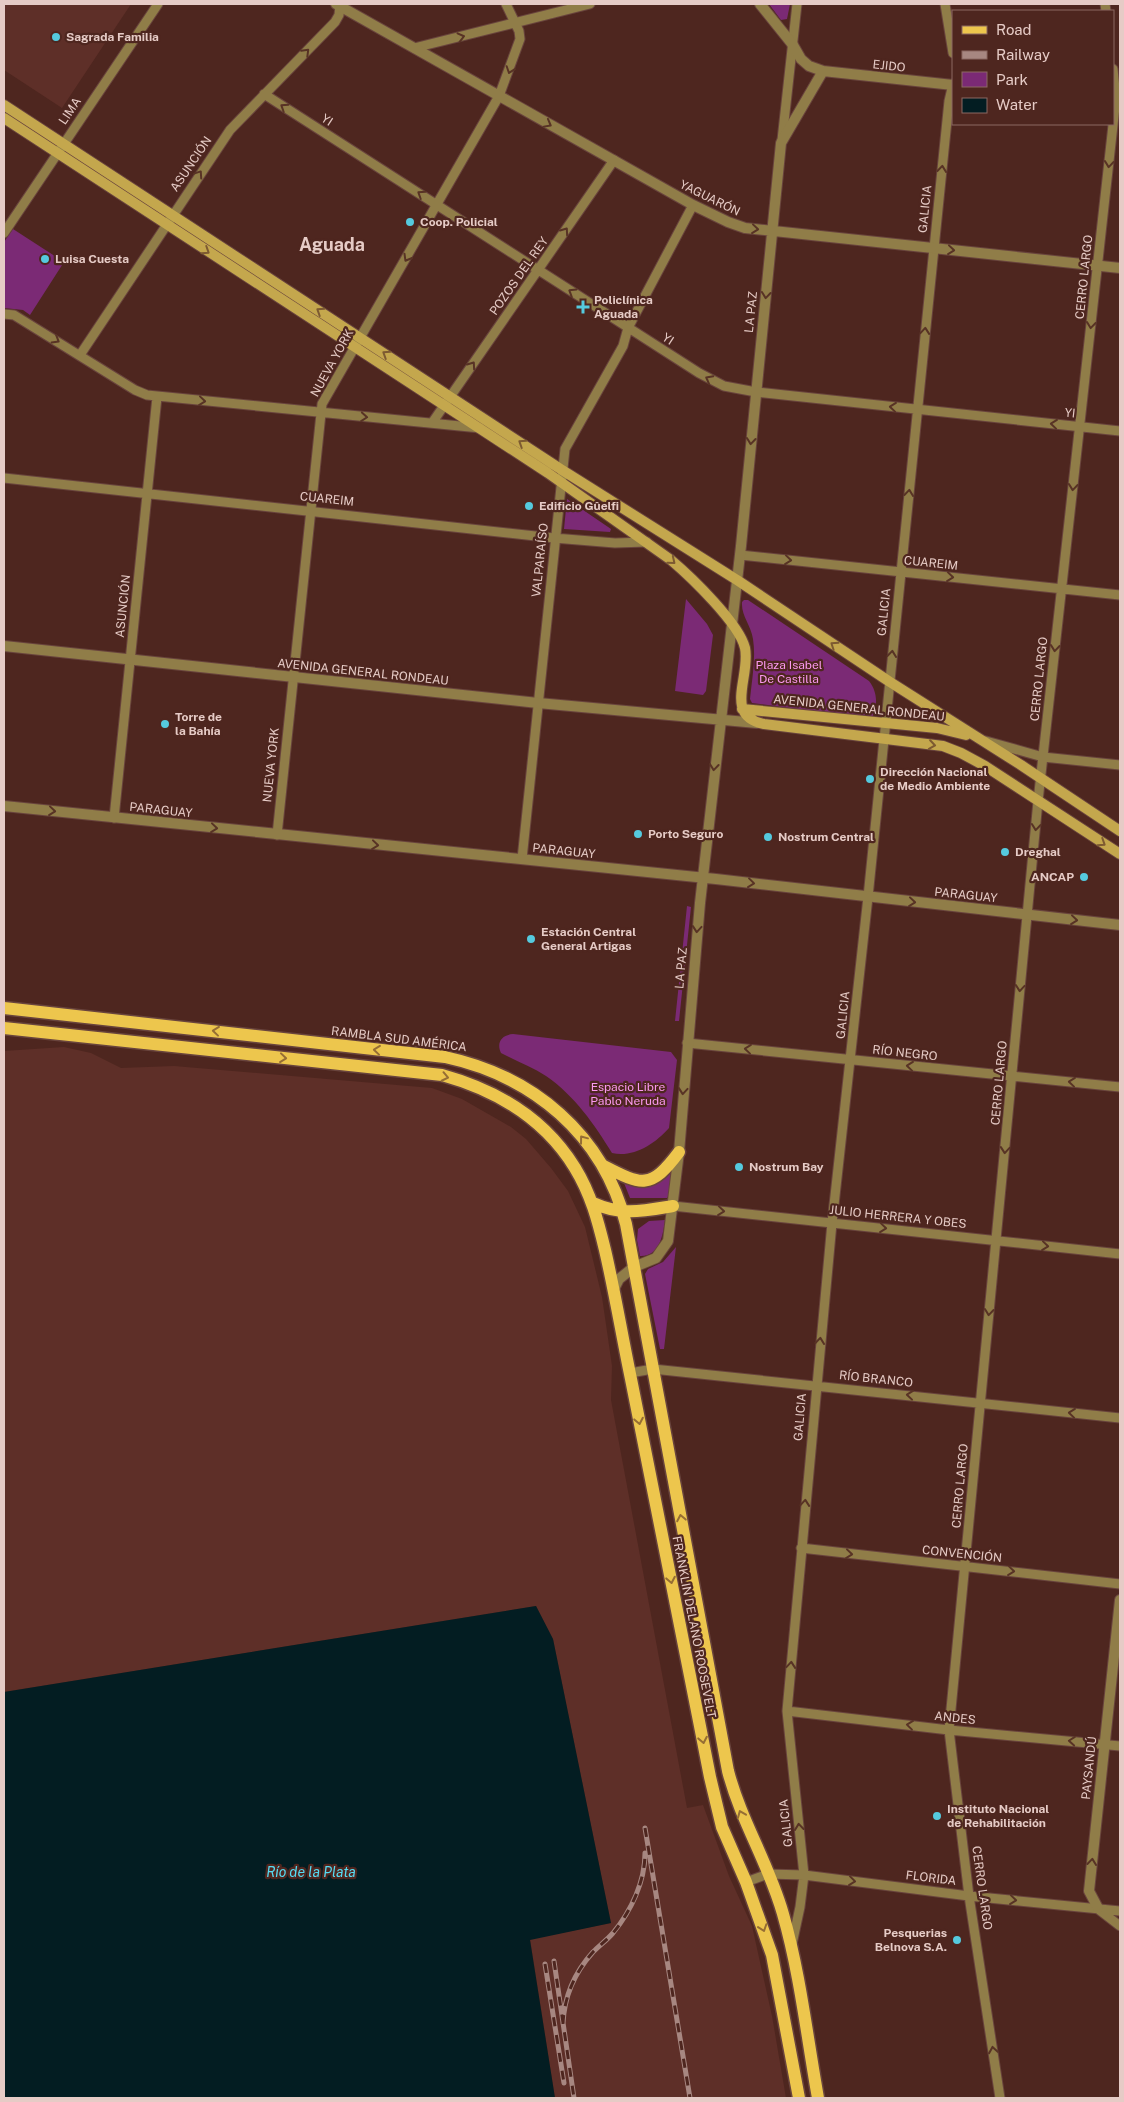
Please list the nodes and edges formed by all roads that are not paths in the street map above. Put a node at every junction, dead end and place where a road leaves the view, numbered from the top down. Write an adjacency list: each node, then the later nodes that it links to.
1 (158, 4): 24 (street, LIMA)
2 (506, 4): 8 (street, NUEVA YORK)
3 (590, 4): 8 (street)
4 (760, 4): 9 (street, EJIDO)
5 (797, 4): 9 (street, LA PAZ)
6 (945, 4): 10 (street)
7 (339, 5): 11 (street, YAGUARÓN); 16 (street, ASUNCIÓN, one-way to 7)
8 (516, 24): 11 (street, one-way to 8); 17 (street, NUEVA YORK, one-way to 17)
9 (793, 46): 12 (street, EJIDO); 23 (street, LA PAZ)
10 (952, 47)
11 (414, 48): 17 (street, YAGUARÓN)
12 (822, 71): 14 (street, EJIDO); 23 (street)
13 (1114, 78): 18 (street, CERRO LARGO)
14 (952, 85)
15 (952, 89): 33 (street, GALICIA, one-way to 15)
16 (264, 94): 27 (street, YI, one-way to 16); 29 (street, ASUNCIÓN, one-way to 16)
17 (499, 96): 26 (street, YAGUARÓN, one-way to 26); 27 (street, NUEVA YORK)
18 (1116, 98): 20 (street, CERRO LARGO, one-way to 20)
19 (4, 105): 24 (main road)
20 (1114, 117)
21 (4, 118): 25 (main road)
22 (1113, 125): 34 (street, CERRO LARGO, one-way to 34)
23 (781, 142): 31 (street, LA PAZ)
24 (63, 143): 25 (street, LIMA); 29 (main road)
25 (56, 153): 30 (main road); 32 (street, LIMA)
26 (614, 160): 28 (street, YAGUARÓN); 36 (street, POZOS DEL REY, one-way to 26)
27 (438, 205): 36 (street, YI); 39 (street, NUEVA YORK, one-way to 39)
28 (694, 205): 31 (street, YAGUARÓN, one-way to 31); 38 (street, VALPARAÍSO)
29 (172, 214): 30 (street, ASUNCIÓN); 39 (main road, one-way to 29)
30 (166, 224): 40 (main road, one-way to 40); 41 (street, ASUNCIÓN)
31 (772, 230): 33 (street, YAGUARÓN); 42 (street, LA PAZ, one-way to 42)
32 (4, 233)
33 (933, 248): 34 (street, YAGUARÓN, one-way to 34); 46 (street, GALICIA, one-way to 33)
34 (1098, 266): 35 (street, YAGUARÓN); 49 (street, CERRO LARGO, one-way to 49)
35 (1120, 268)
36 (538, 270): 38 (street, YI, one-way to 36); 43 (street, POZOS DEL REY, one-way to 36)
37 (4, 314): 41 (street, one-way to 41)
38 (628, 328): 42 (street, YI, one-way to 38); 52 (street, VALPARAÍSO)
39 (361, 338): 40 (street, NUEVA YORK); 43 (main road, one-way to 39)
40 (354, 348): 45 (main road); 47 (street, NUEVA YORK)
41 (80, 355): 44 (street)
42 (756, 392): 46 (street, YI, one-way to 42); 59 (street, LA PAZ, one-way to 59)
43 (450, 396): 45 (street, POZOS DEL REY); 52 (main road, one-way to 43)
44 (157, 397): 47 (street, one-way to 47); 55 (street, ASUNCIÓN)
45 (444, 405): 48 (street, POZOS DEL REY); 50 (main road)
46 (918, 410): 49 (street, YI, one-way to 46); 60 (street, GALICIA, one-way to 46)
47 (321, 413): 48 (street, one-way to 48); 56 (street, NUEVA YORK)
48 (432, 423): 50 (street)
49 (1079, 427): 51 (street, YI); 62 (street, CERRO LARGO, one-way to 62)
50 (480, 428): 54 (main road)
51 (1120, 431)
52 (562, 470): 54 (street, VALPARAÍSO); 61 (main road)
53 (4, 478): 55 (street, CUAREIM)
54 (561, 482): 57 (street, VALPARAÍSO); 58 (main road)
55 (148, 493): 56 (street, CUAREIM); 66 (street, ASUNCIÓN)
56 (310, 510): 57 (street, CUAREIM); 67 (street, NUEVA YORK)
57 (554, 538): 58 (street, CUAREIM); 69 (street, VALPARAÍSO)
58 (647, 542): 64 (main road, one-way to 64)
59 (740, 554): 60 (street, CUAREIM, one-way to 60); 61 (street, LA PAZ)
60 (901, 572): 62 (street, CUAREIM, one-way to 62); 68 (street, GALICIA, one-way to 60)
61 (737, 580): 64 (street, LA PAZ); 68 (main road, one-way to 61)
62 (1061, 588): 63 (street, CUAREIM); 76 (street, CERRO LARGO, one-way to 76)
63 (1120, 595)
64 (731, 623): 70 (main road); 71 (street, LA PAZ)
65 (4, 646): 66 (street, AVENIDA GENERAL RONDEAU)
66 (130, 659): 67 (street, AVENIDA GENERAL RONDEAU); 81 (street, ASUNCIÓN)
67 (293, 677): 69 (street, AVENIDA GENERAL RONDEAU); 83 (street, NUEVA YORK)
68 (890, 682): 72 (street, GALICIA); 75 (main road)
69 (538, 703): 71 (street, AVENIDA GENERAL RONDEAU); 85 (street, VALPARAÍSO)
70 (742, 709): 71 (street, AVENIDA GENERAL RONDEAU); 72 (main road, AVENIDA GENERAL RONDEAU); 73 (main road)
71 (720, 719): 73 (street, AVENIDA GENERAL RONDEAU); 86 (street, LA PAZ, one-way to 86)
72 (886, 722): 74 (street, GALICIA); 75 (main road, AVENIDA GENERAL RONDEAU)
73 (757, 723): 74 (main road, AVENIDA GENERAL RONDEAU)
74 (884, 738): 79 (main road, AVENIDA GENERAL RONDEAU, one-way to 79); 87 (street, GALICIA)
75 (977, 738): 76 (street, AVENIDA GENERAL RONDEAU); 78 (main road)
76 (1044, 757): 77 (street, AVENIDA GENERAL RONDEAU); 78 (street, CERRO LARGO)
77 (1120, 765)
78 (1042, 778): 79 (street, CERRO LARGO); 82 (main road)
79 (1038, 800): 84 (main road, AVENIDA GENERAL RONDEAU, one-way to 84); 88 (street, CERRO LARGO, one-way to 88)
80 (4, 806): 81 (street, PARAGUAY, one-way to 81)
81 (114, 818): 83 (street, PARAGUAY, one-way to 83)
82 (1120, 831)
83 (277, 835): 85 (street, PARAGUAY, one-way to 85)
84 (1120, 854)
85 (522, 859): 86 (street, PARAGUAY)
86 (702, 878): 87 (street, PARAGUAY, one-way to 87); 92 (street, LA PAZ, one-way to 92)
87 (868, 897): 88 (street, PARAGUAY, one-way to 88); 93 (street, GALICIA)
88 (1027, 915): 89 (street, PARAGUAY, one-way to 89); 94 (street, CERRO LARGO, one-way to 94)
89 (1120, 925)
90 (4, 1008): 97 (main road, RAMBLA SUD AMÉRICA, one-way to 90)
91 (4, 1028): 98 (main road, one-way to 98)
92 (687, 1043): 93 (street, RÍO NEGRO, one-way to 92); 96 (street, LA PAZ, one-way to 96)
93 (851, 1060): 94 (street, RÍO NEGRO, one-way to 93); 101 (street, GALICIA)
94 (1012, 1076): 95 (street, RÍO NEGRO, one-way to 94); 102 (street, CERRO LARGO, one-way to 102)
95 (1120, 1087)
96 (678, 1152): 97 (main road); 99 (street, LA PAZ)
97 (601, 1165): 100 (main road, RAMBLA SUD AMÉRICA)
98 (593, 1203): 100 (main road); 105 (main road)
99 (673, 1206): 100 (main road); 101 (street, JULIO HERRERA Y OBES, one-way to 101); 104 (street, LA PAZ)
100 (623, 1212): 104 (main road, RAMBLA SUD AMÉRICA)
101 (832, 1223): 102 (street, JULIO HERRERA Y OBES, one-way to 102); 108 (street, GALICIA, one-way to 101)
102 (996, 1240): 103 (street, JULIO HERRERA Y OBES, one-way to 103); 109 (street, CERRO LARGO, one-way to 109)
103 (1120, 1254)
104 (634, 1267): 105 (street, LA PAZ); 106 (main road, RAMBLA SUD AMÉRICA)
105 (614, 1289): 107 (main road)
106 (653, 1369): 107 (street, RÍO BRANCO); 108 (street, RÍO BRANCO); 119 (main road, FRANKLIN DELANO ROOSEVELT, one-way to 106)
107 (630, 1373): 121 (main road, FRANKLIN DELANO ROOSEVELT, one-way to 121)
108 (816, 1385): 109 (street, RÍO BRANCO, one-way to 108); 111 (street, GALICIA, one-way to 108)
109 (980, 1403): 110 (street, RÍO BRANCO, one-way to 109); 112 (street, CERRO LARGO)
110 (1120, 1418)
111 (801, 1548): 112 (street, CONVENCIÓN, one-way to 112); 115 (street, GALICIA, one-way to 111)
112 (965, 1566): 113 (street, CONVENCIÓN, one-way to 113); 116 (street, CERRO LARGO)
113 (1120, 1584)
114 (1120, 1600): 117 (street, PAYSANDÚ)
115 (787, 1711): 116 (street, ANDES, one-way to 115); 120 (street, GALICIA, one-way to 115)
116 (949, 1730): 117 (street, ANDES, one-way to 116); 122 (street, CERRO LARGO)
117 (1104, 1744): 118 (street, ANDES); 123 (street, PAYSANDÚ, one-way to 117)
118 (1120, 1746)
119 (768, 1874): 120 (street, FLORIDA); 121 (street); 126 (main road, FRANKLIN DELANO ROOSEVELT)
120 (804, 1875): 122 (street, FLORIDA, one-way to 122); 126 (street, GALICIA)
121 (746, 1882): 127 (main road, FRANKLIN DELANO ROOSEVELT, one-way to 127)
122 (969, 1896): 123 (street, FLORIDA, one-way to 123); 129 (street, CERRO LARGO, one-way to 122)
123 (1098, 1908): 124 (street, FLORIDA); 125 (street)
124 (1120, 1911)
125 (1120, 1926)
126 (792, 1947): 128 (main road, FRANKLIN DELANO ROOSEVELT)
127 (799, 2098)
128 (818, 2098)
129 (1000, 2098)

